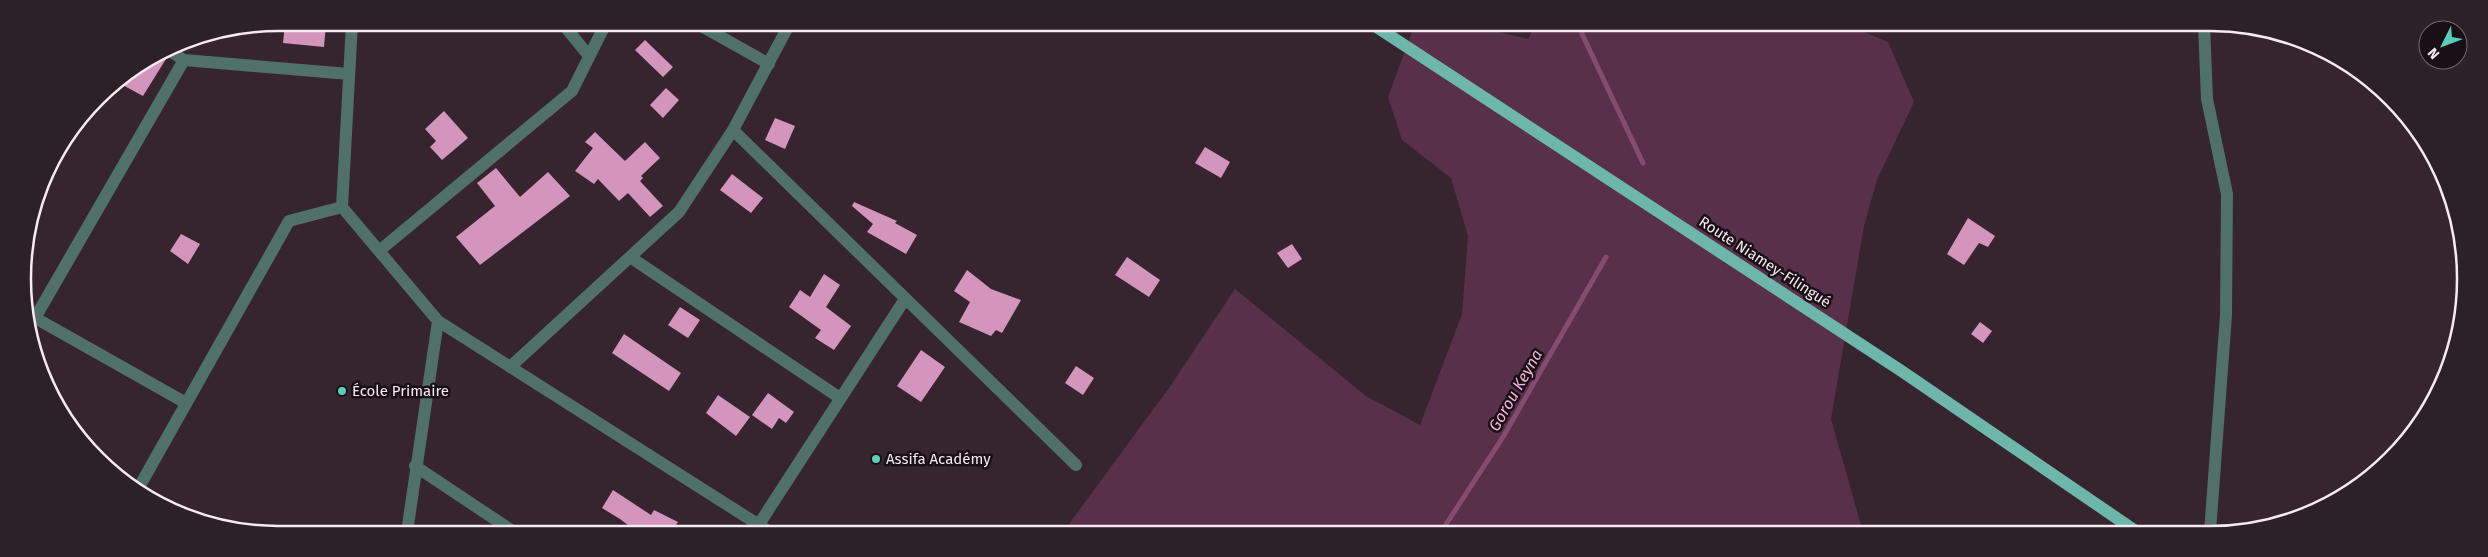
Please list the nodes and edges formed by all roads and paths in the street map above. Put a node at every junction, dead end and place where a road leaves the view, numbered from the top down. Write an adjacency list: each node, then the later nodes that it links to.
1 (352, 31): 12 (street)
2 (569, 31): 9 (street)
3 (602, 31): 9 (street)
4 (710, 31): 11 (street)
5 (786, 31): 11 (street)
6 (1383, 31): 31 (main road, Route Niamey-Filingué)
7 (2204, 31): 32 (street)
8 (175, 54): 10 (street)
9 (590, 56): 15 (street)
10 (184, 60): 12 (street); 18 (street)
11 (769, 64): 13 (street)
12 (349, 74): 14 (street)
13 (733, 130): 16 (street); 17 (street)
14 (342, 207): 15 (street); 23 (street)
15 (379, 251): 20 (street)
16 (630, 256): 21 (street); 22 (street)
17 (905, 298): 22 (street); 24 (street)
18 (34, 315)
19 (34, 317): 23 (street)
20 (438, 321): 21 (street); 25 (street)
21 (510, 367): 29 (street)
22 (840, 398): 30 (street)
23 (186, 403): 26 (street)
24 (1076, 465)
25 (415, 466): 27 (street); 28 (street)
26 (141, 484)
27 (408, 526)
28 (505, 526)
29 (751, 526)
30 (758, 526)
31 (2128, 526)
32 (2210, 526)

